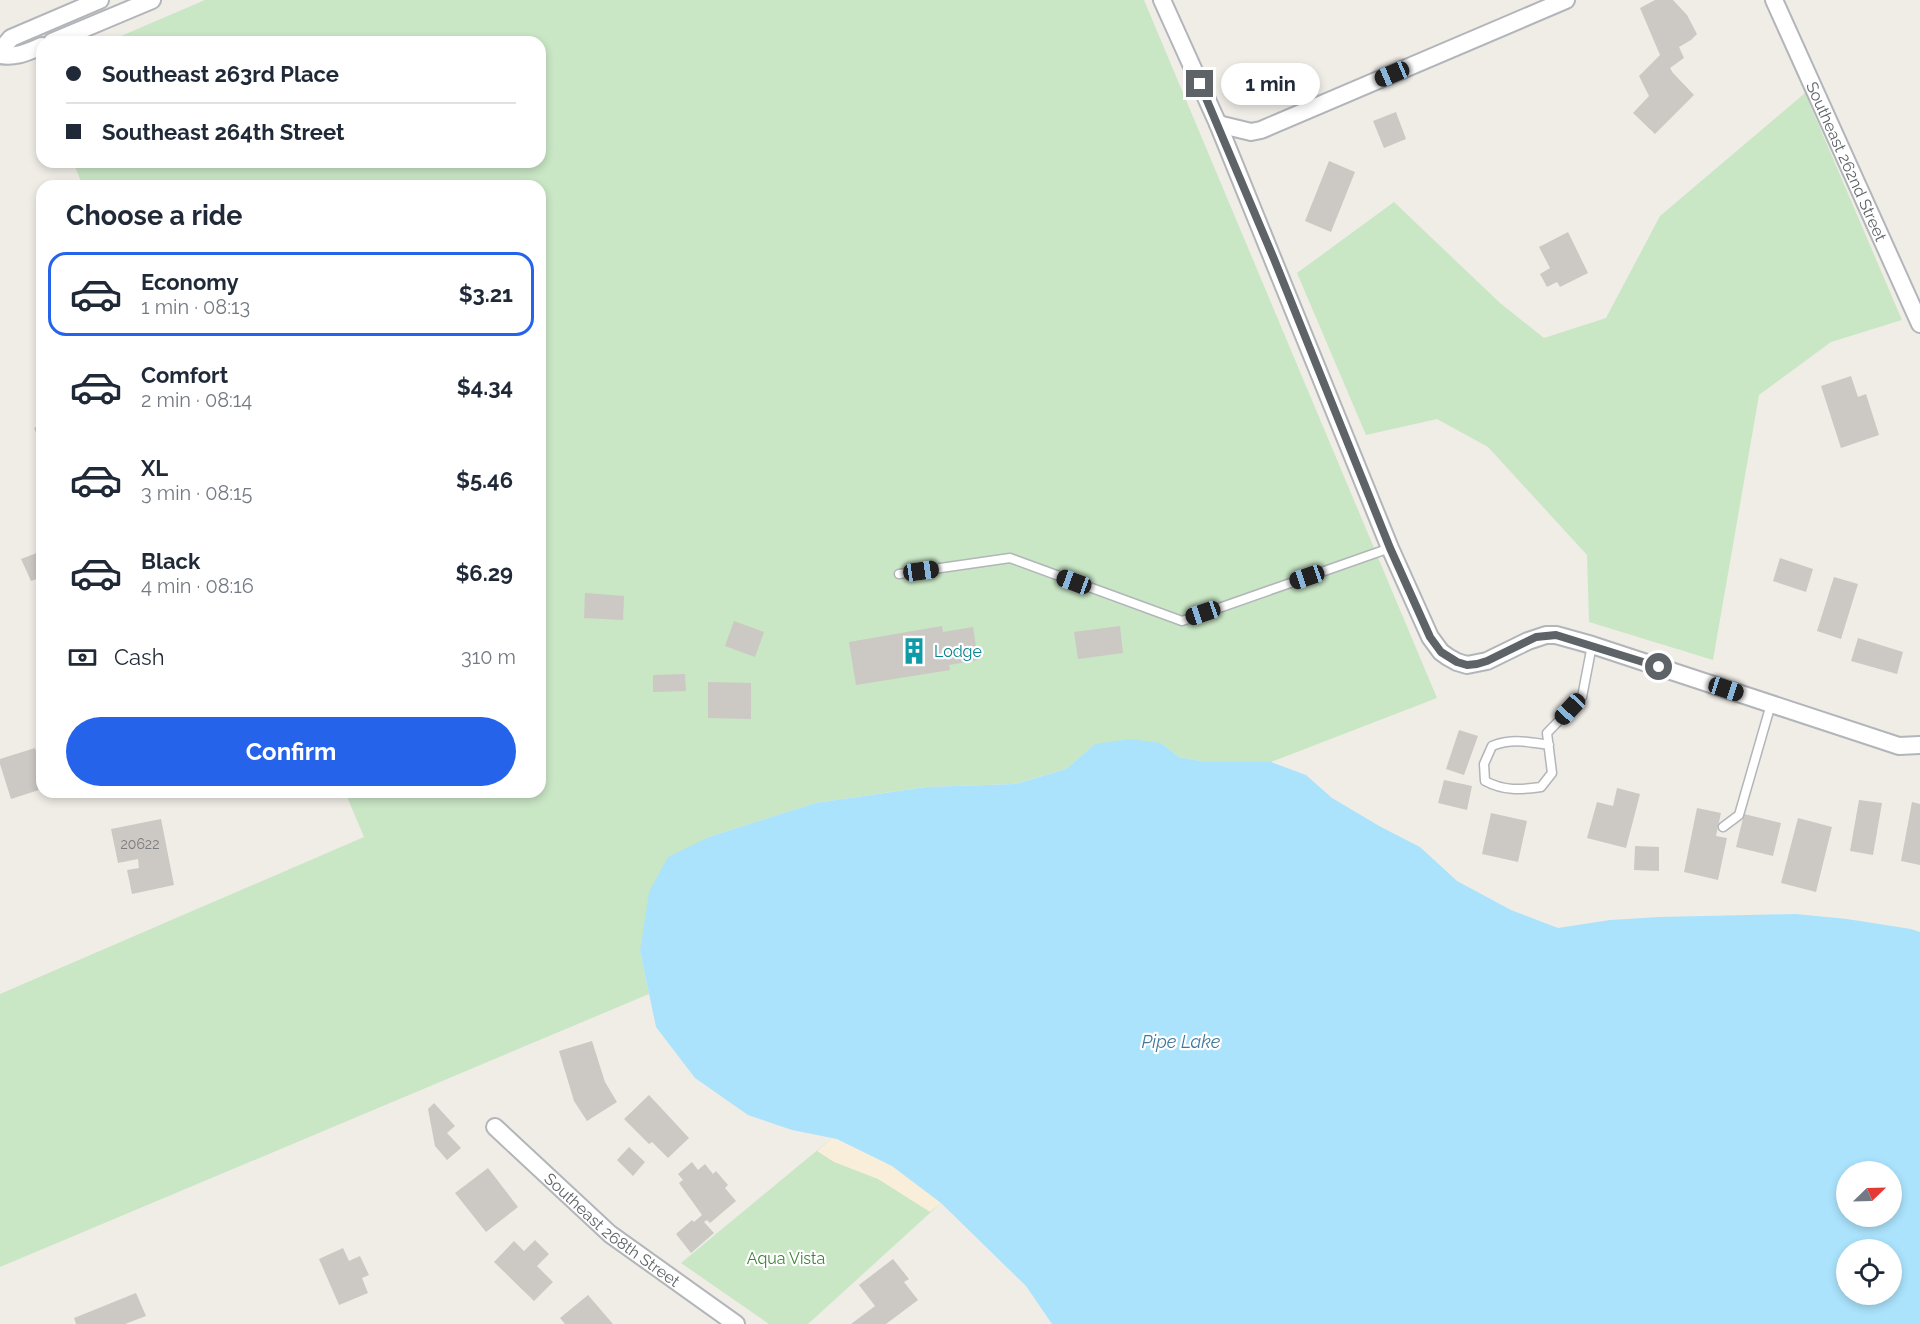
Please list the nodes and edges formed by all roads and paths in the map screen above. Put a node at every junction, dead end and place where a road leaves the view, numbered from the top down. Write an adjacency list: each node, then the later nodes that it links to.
1 (100, 0): 8 (street)
2 (152, 0): 6 (street)
3 (1162, 0): 9 (street)
4 (1566, 0): 9 (street)
5 (1774, 0): 10 (street, Southeast 262nd Street)
6 (66, 36)
7 (36, 48): 8 (street)
8 (0, 53)
9 (1218, 124): 11 (street)
10 (1920, 324)
11 (1390, 548): 12 (lane); 13 (street)
12 (899, 574)
13 (1592, 645): 14 (street); 16 (lane)
14 (1771, 704): 15 (street); 17 (lane)
15 (1920, 744)
16 (1549, 745): 16 (lane)
17 (1723, 827)
18 (495, 1127): 19 (street, Southeast 268th Street)
19 (736, 1324)

